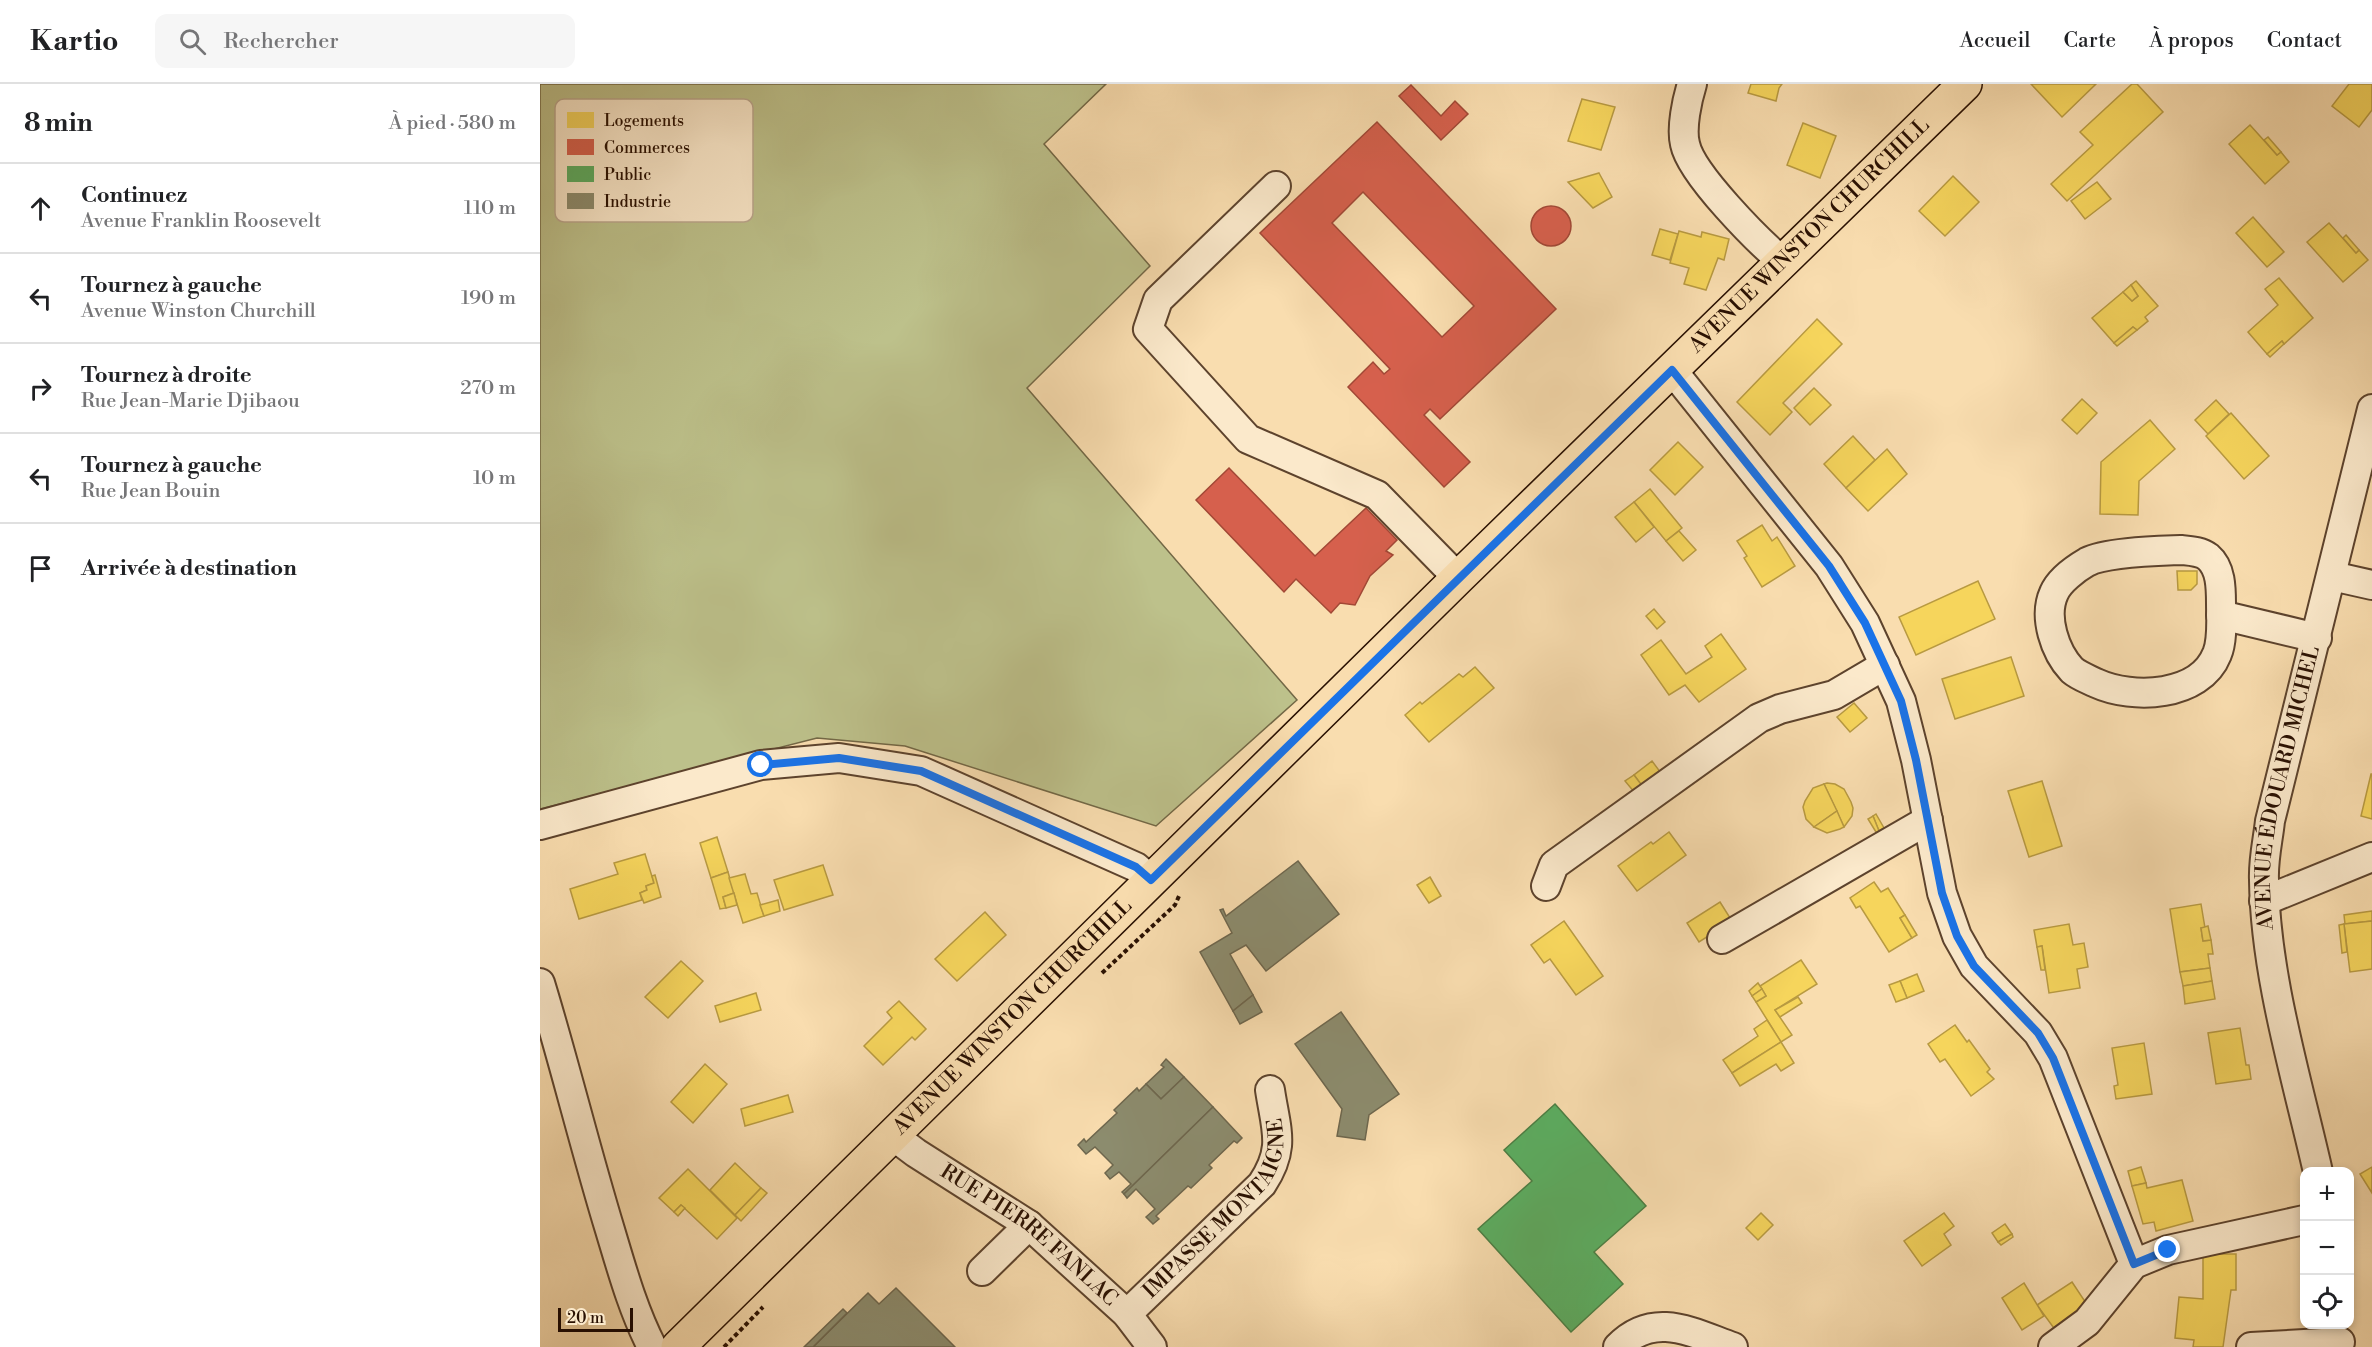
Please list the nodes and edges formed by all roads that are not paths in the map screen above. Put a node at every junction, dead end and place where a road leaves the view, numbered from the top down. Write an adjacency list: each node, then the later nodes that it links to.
1 (1692, 84): 4 (street)
2 (1965, 84): 4 (main road, AVENUE WINSTON CHURCHILL)
3 (1276, 186): 8 (street)
4 (1783, 262): 5 (main road, AVENUE WINSTON CHURCHILL)
5 (1672, 370): 8 (main road, AVENUE WINSTON CHURCHILL); 12 (street)
6 (2372, 409): 7 (street, AVENUE ÉDOUARD MICHEL)
7 (2332, 576): 9 (street); 11 (street, AVENUE ÉDOUARD MICHEL)
8 (1458, 578): 16 (main road, AVENUE WINSTON CHURCHILL)
9 (2372, 585)
10 (2221, 615): 10 (street); 11 (street)
11 (2317, 638): 18 (street, AVENUE ÉDOUARD MICHEL)
12 (1885, 665): 13 (street); 17 (street)
13 (1928, 820): 19 (street); 26 (street)
14 (540, 825): 16 (street)
15 (2372, 857): 18 (street)
16 (1151, 880): 22 (main road, AVENUE WINSTON CHURCHILL)
17 (1546, 886)
18 (2264, 901): 23 (street, AVENUE ÉDOUARD MICHEL)
19 (1722, 939)
20 (540, 983): 31 (street)
21 (1270, 1090): 28 (street, IMPASSE MONTAIGNE)
22 (892, 1135): 25 (street, RUE PIERRE FANLAC); 32 (main road, AVENUE WINSTON CHURCHILL)
23 (2317, 1167)
24 (2300, 1221): 26 (street)
25 (1029, 1225): 27 (street); 28 (street, RUE PIERRE FANLAC)
26 (2134, 1264): 30 (street)
27 (982, 1271)
28 (1127, 1314): 33 (street, RUE PIERRE FANLAC)
29 (2340, 1338): 36 (street)
30 (2067, 1344)
31 (652, 1347)
32 (678, 1347)
33 (1152, 1347)
34 (1618, 1347): 35 (street)
35 (1733, 1347)
36 (2251, 1347)

